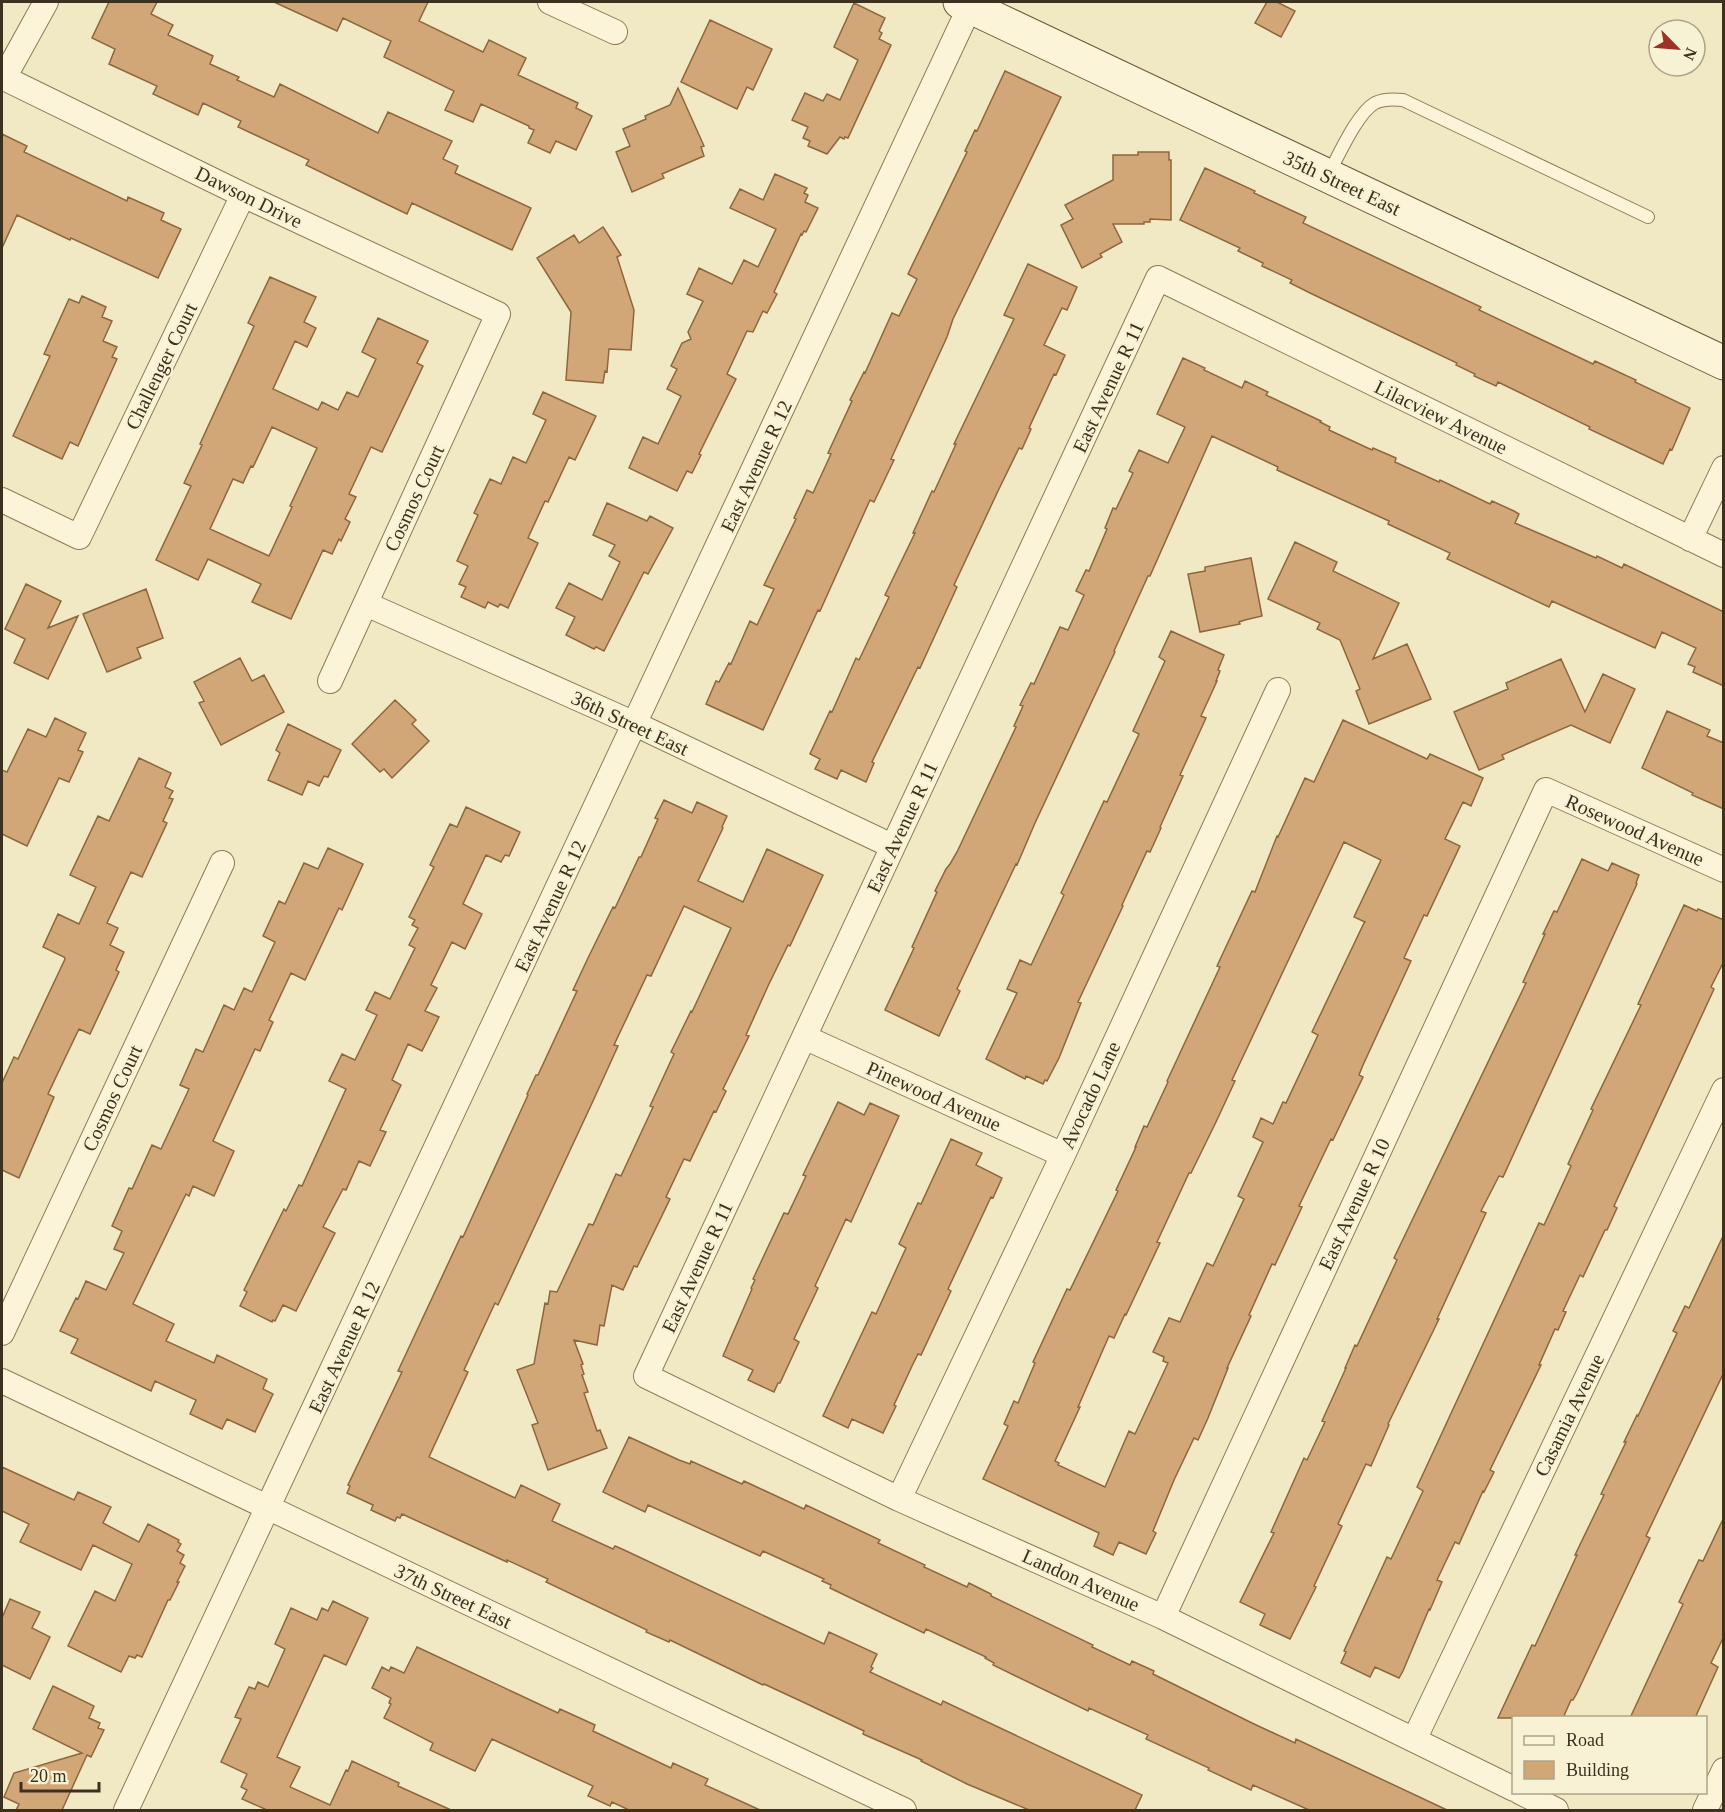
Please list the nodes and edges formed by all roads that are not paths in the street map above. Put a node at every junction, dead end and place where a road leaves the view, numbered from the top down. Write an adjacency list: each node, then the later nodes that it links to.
1 (46, 2): 5 (street)
2 (550, 2): 4 (street)
3 (967, 3): 6 (street, 35th Street East); 19 (street, East Avenue R 12)
4 (615, 32)
5 (3, 77): 7 (street, Dawson Drive)
6 (1328, 176): 8 (lane); 11 (street, 35th Street East)
7 (243, 195): 10 (street, Dawson Drive); 13 (street, Challenger Court)
8 (1648, 217)
9 (1158, 278): 14 (street, Lilacview Avenue); 21 (street, East Avenue R 11)
10 (498, 314): 16 (street, Cosmos Court)
11 (1720, 358)
12 (1724, 468): 14 (street)
13 (2, 500)
14 (1690, 539): 15 (street, Lilacview Avenue)
15 (1724, 555)
16 (366, 604): 17 (street, Cosmos Court); 19 (street, 36th Street East)
17 (330, 681)
18 (1278, 690): 27 (street, Avocado Lane)
19 (635, 724): 21 (street, 36th Street East); 32 (street, East Avenue R 12)
20 (1546, 790): 23 (street, Rosewood Avenue); 33 (street, East Avenue R 10)
21 (892, 846): 24 (street, East Avenue R 11)
22 (222, 863): 28 (street, Cosmos Court)
23 (1724, 870)
24 (804, 1037): 27 (street, Pinewood Avenue); 29 (street, East Avenue R 11)
25 (1724, 1090): 26 (street, Casamia Avenue)
26 (1717, 1121): 34 (street, Casamia Avenue)
27 (1063, 1155): 31 (street, Avocado Lane)
28 (2, 1333)
29 (646, 1376): 31 (street, Landon Avenue)
30 (2, 1381): 32 (street, 37th Street East)
31 (899, 1499): 33 (street, Landon Avenue)
32 (269, 1508): 38 (street, 37th Street East); 39 (street, East Avenue R 12)
33 (1163, 1617): 34 (street, Landon Avenue)
34 (1414, 1740): 36 (street, Landon Avenue)
35 (1724, 1770): 42 (street)
36 (1512, 1788)
37 (1524, 1794): 41 (street)
38 (862, 1802): 40 (street, 37th Street East)
39 (130, 1809)
40 (904, 1810)
41 (1556, 1810)
42 (1705, 1810)

